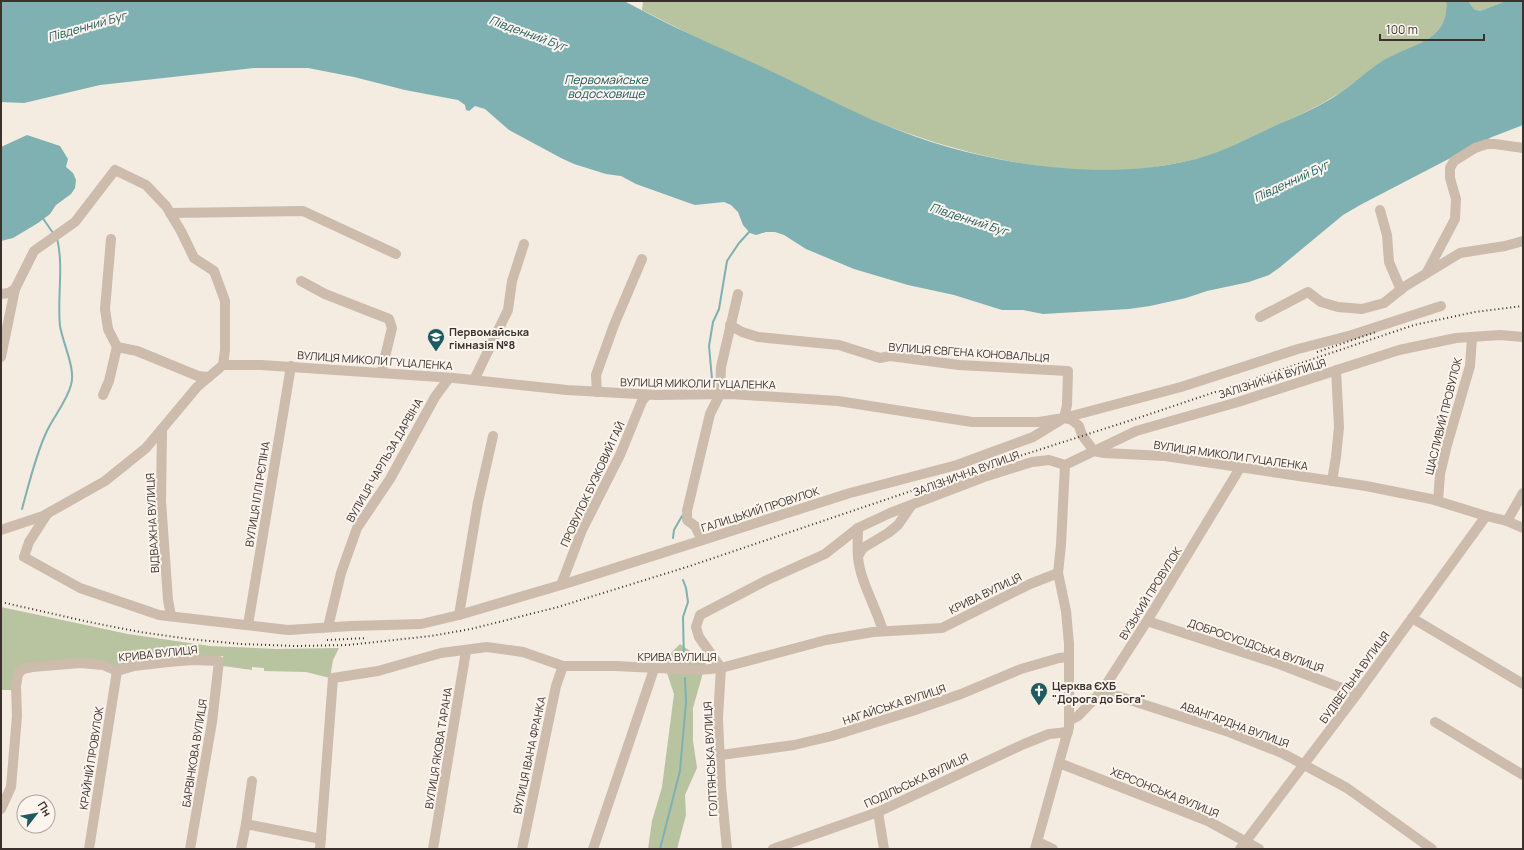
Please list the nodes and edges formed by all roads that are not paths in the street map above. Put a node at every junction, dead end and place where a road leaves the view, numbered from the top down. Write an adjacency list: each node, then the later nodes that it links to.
1 (1523, 148): 9 (street)
2 (1380, 210): 12 (street)
3 (170, 213): 7 (street); 11 (street); 22 (street)
4 (111, 239): 20 (street)
5 (1523, 241): 9 (street)
6 (524, 244): 28 (street)
7 (396, 254)
8 (642, 259): 29 (street)
9 (1427, 273): 12 (street)
10 (301, 281): 25 (street)
11 (15, 289): 13 (street); 21 (street)
12 (1401, 290): 16 (street)
13 (1, 294)
14 (738, 294): 17 (street)
15 (1442, 306): 33 (street)
16 (1260, 317)
17 (730, 325): 30 (street); 33 (street, ВУЛИЦЯ ЄВГЕНА КОНОВАЛЬЦЯ)
18 (1472, 338): 19 (street, ЗАЛІЗНИЧНА ВУЛИЦЯ); 24 (street, ЗАЛІЗНИЧНА ВУЛИЦЯ); 41 (street, ЩАСЛИВИЙ ПРОВУЛОК)
19 (1523, 338)
20 (117, 347): 26 (street); 31 (street)
21 (1, 356)
22 (223, 366): 23 (street, ВУЛИЦЯ МИКОЛИ ГУЦАЛЕНКА); 26 (street)
23 (290, 366): 25 (street, ВУЛИЦЯ МИКОЛИ ГУЦАЛЕНКА); 57 (street, ВУЛИЦЯ ІЛЛІ РЄПІНА)
24 (1336, 370): 36 (street, ЗАЛІЗНИЧНА ВУЛИЦЯ); 39 (street)
25 (381, 373): 27 (street, ВУЛИЦЯ МИКОЛИ ГУЦАЛЕНКА)
26 (209, 377): 34 (street)
27 (449, 378): 28 (street, ВУЛИЦЯ МИКОЛИ ГУЦАЛЕНКА); 58 (street, ВУЛИЦЯ ЧАРЛЬЗА ДАРВІНА)
28 (474, 380): 29 (street, ВУЛИЦЯ МИКОЛИ ГУЦАЛЕНКА)
29 (597, 392): 32 (street, ВУЛИЦЯ МИКОЛИ ГУЦАЛЕНКА)
30 (720, 394): 32 (street, ВУЛИЦЯ МИКОЛИ ГУЦАЛЕНКА); 33 (street, ВУЛИЦЯ МИКОЛИ ГУЦАЛЕНКА); 49 (street)
31 (103, 395)
32 (647, 395): 52 (street, ПРОВУЛОК БУЗКОВИЙ ГАЙ)
33 (1064, 418): 36 (street); 49 (street, ГАЛИЦЬКИЙ ПРОВУЛОК)
34 (162, 429): 43 (street); 53 (street, ВІДВАЖНА ВУЛИЦЯ)
35 (493, 436): 54 (street)
36 (1094, 451): 37 (street, ЗАЛІЗНИЧНА ВУЛИЦЯ); 38 (street, ВУЛИЦЯ МИКОЛИ ГУЦАЛЕНКА)
37 (1065, 465): 42 (street, ЗАЛІЗНИЧНА ВУЛИЦЯ); 51 (street)
38 (1240, 468): 39 (street, ВУЛИЦЯ МИКОЛИ ГУЦАЛЕНКА); 56 (street, ВУЗЬКИЙ ПРОВУЛОК)
39 (1332, 481): 41 (street, ВУЛИЦЯ МИКОЛИ ГУЦАЛЕНКА)
40 (1523, 493): 45 (street)
41 (1438, 501): 44 (street, ВУЛИЦЯ МИКОЛИ ГУЦАЛЕНКА)
42 (911, 506): 46 (street, ЗАЛІЗНИЧНА ВУЛИЦЯ); 50 (street)
43 (47, 514): 48 (street); 53 (street, ГАЛИЦЬКИЙ ПРОВУЛОК)
44 (1486, 516): 45 (street, ВУЛИЦЯ МИКОЛИ ГУЦАЛЕНКА); 55 (street, БУДІВЕЛЬНА ВУЛИЦЯ)
45 (1507, 521): 47 (street, ВУЛИЦЯ МИКОЛИ ГУЦАЛЕНКА)
46 (858, 528): 50 (street); 64 (street, ЗАЛІЗНИЧНА ВУЛИЦЯ)
47 (1523, 528)
48 (1, 530)
49 (702, 540): 52 (street, ГАЛИЦЬКИЙ ПРОВУЛОК)
50 (858, 556): 59 (street)
51 (1058, 573): 59 (street, КРИВА ВУЛИЦЯ); 61 (street)
52 (561, 585): 54 (street, ГАЛИЦЬКИЙ ПРОВУЛОК)
53 (171, 616): 57 (street, ГАЛИЦЬКИЙ ПРОВУЛОК)
54 (459, 616): 58 (street, ГАЛИЦЬКИЙ ПРОВУЛОК)
55 (1412, 618): 67 (street); 69 (street, БУДІВЕЛЬНА ВУЛИЦЯ)
56 (1147, 621): 68 (street, ВУЗЬКИЙ ПРОВУЛОК); 69 (street, ДОБРОСУСІДСЬКА ВУЛИЦЯ)
57 (248, 625): 58 (street, ГАЛИЦЬКИЙ ПРОВУЛОК)
58 (328, 627)
59 (883, 632): 64 (street, КРИВА ВУЛИЦЯ)
60 (466, 651): 63 (street, КРИВА ВУЛИЦЯ); 81 (street, КРИВА ВУЛИЦЯ); 87 (street, ВУЛИЦЯ ЯКОВА ТАРАНА)
61 (1069, 657): 70 (street); 73 (street, НАГАЙСЬКА ВУЛИЦЯ)
62 (219, 661): 66 (street, КРИВА ВУЛИЦЯ); 85 (street, БАРВІНКОВА ВУЛИЦЯ)
63 (563, 666): 65 (street, КРИВА ВУЛИЦЯ); 88 (street, ВУЛИЦЯ ІВАНА ФРАНКА)
64 (721, 668): 65 (street, КРИВА ВУЛИЦЯ); 73 (street, ГОЛТЯНСЬКА ВУЛИЦЯ)
65 (654, 669): 89 (street)
66 (117, 671): 78 (street, КРИВА ВУЛИЦЯ); 84 (street, КРАЙНІЙ ПРОВУЛОК)
67 (1523, 684)
68 (1102, 691): 70 (street, ВУЗЬКИЙ ПРОВУЛОК); 75 (street, АВАНГАРДНА ВУЛИЦЯ)
69 (1357, 694): 75 (street, БУДІВЕЛЬНА ВУЛИЦЯ)
70 (1069, 721): 72 (street)
71 (1435, 722): 76 (street)
72 (1068, 732): 74 (street); 79 (street, ПОДІЛЬСЬКА ВУЛИЦЯ)
73 (721, 755): 90 (street, ГОЛТЯНСЬКА ВУЛИЦЯ)
74 (1059, 763): 82 (street, ХЕРСОНСЬКА ВУЛИЦЯ); 83 (street)
75 (1305, 764): 82 (street, БУДІВЕЛЬНА ВУЛИЦЯ); 95 (street, АВАНГАРДНА ВУЛИЦЯ)
76 (1523, 775)
77 (252, 781): 80 (street)
78 (1, 809)
79 (878, 812): 91 (street, ПОДІЛЬСЬКА ВУЛИЦЯ); 92 (street)
80 (246, 824): 81 (street); 86 (street)
81 (320, 844)
82 (1243, 845): 94 (street, ХЕРСОНСЬКА ВУЛИЦЯ)
83 (1036, 846): 93 (street)
84 (89, 849)
85 (190, 849)
86 (241, 849)
87 (433, 849)
88 (522, 849)
89 (593, 849)
90 (728, 849)
91 (773, 849)
92 (884, 849)
93 (1053, 849)
94 (1259, 849)
95 (1432, 849)

